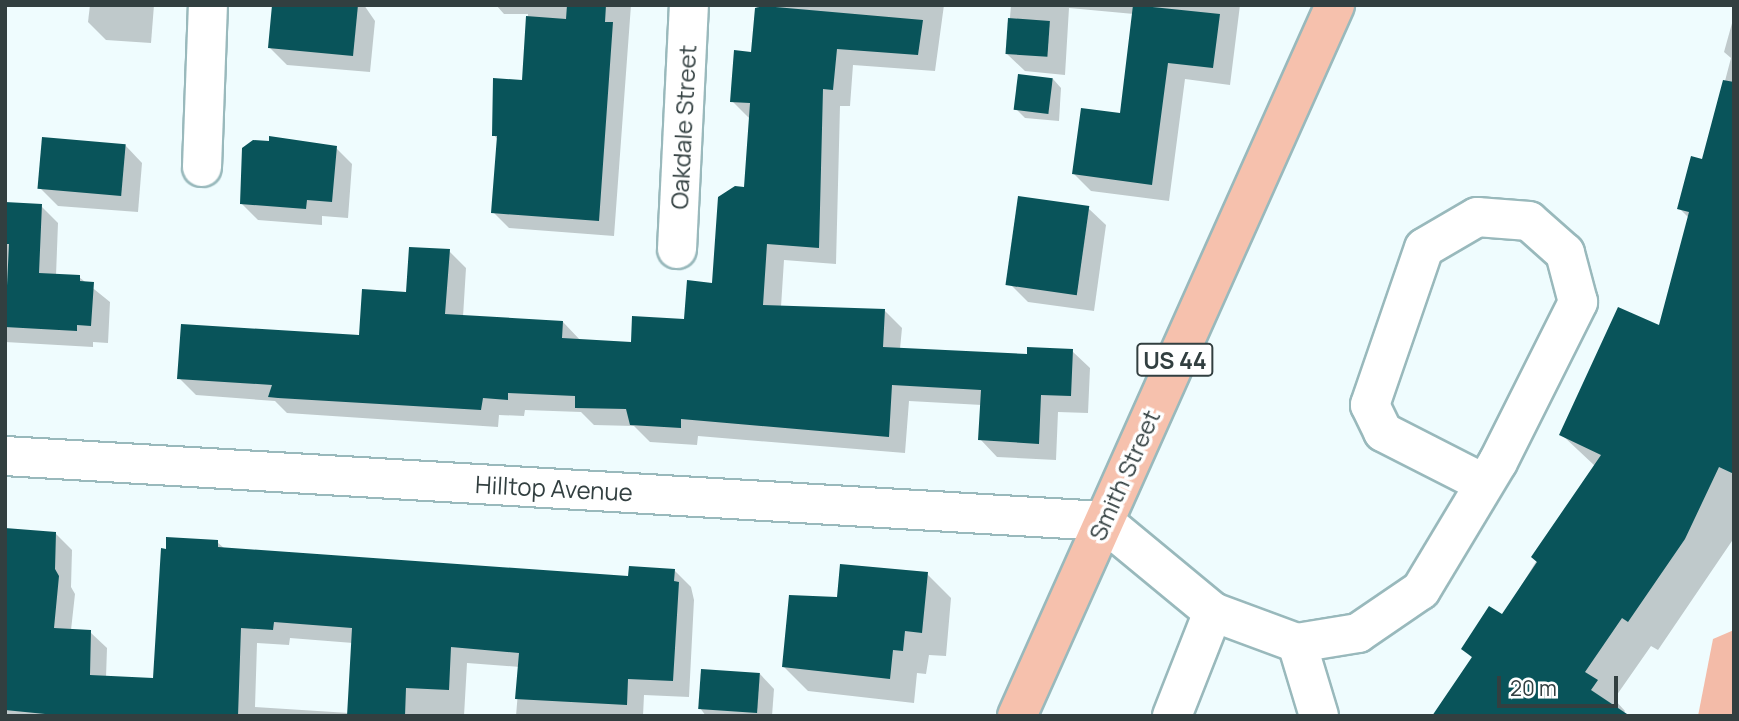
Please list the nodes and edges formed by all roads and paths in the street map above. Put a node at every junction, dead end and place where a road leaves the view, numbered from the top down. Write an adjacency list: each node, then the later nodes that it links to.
1 (208, 5): 4 (street)
2 (689, 5): 5 (street, Oakdale Street)
3 (1335, 5): 8 (main road, Smith Street / US 44)
4 (202, 167)
5 (677, 249)
6 (5, 456): 8 (street, Hilltop Avenue)
7 (1483, 483): 7 (street); 10 (street)
8 (1103, 521): 9 (street); 11 (main road, Smith Street / US 44)
9 (1213, 612): 10 (street); 12 (street)
10 (1297, 643): 13 (street)
11 (1017, 716)
12 (1171, 716)
13 (1320, 716)

